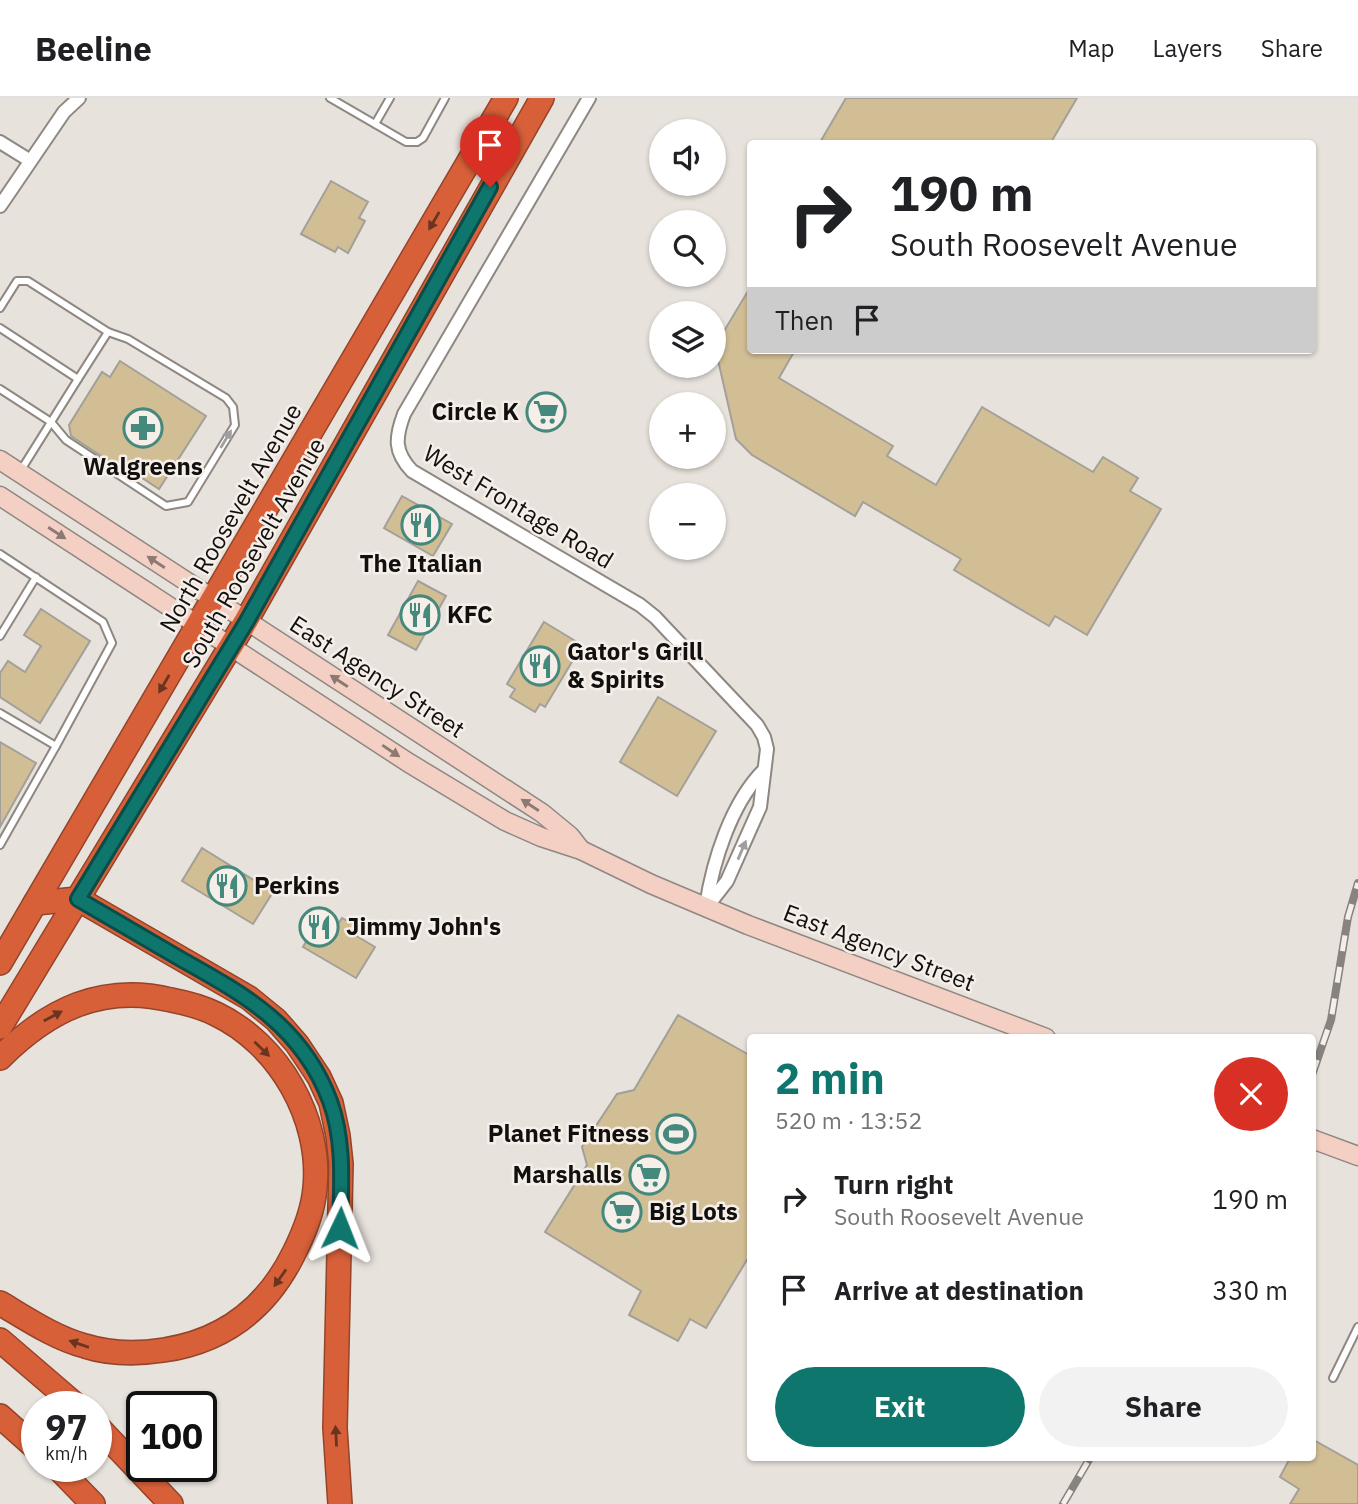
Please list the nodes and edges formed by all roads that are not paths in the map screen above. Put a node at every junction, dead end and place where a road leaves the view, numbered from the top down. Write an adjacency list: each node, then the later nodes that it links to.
1 (79, 98): 10 (street)
2 (330, 98): 8 (lane)
3 (390, 98): 8 (lane)
4 (445, 98): 8 (lane)
5 (506, 98): 23 (highway, North Roosevelt Avenue, one-way to 23)
6 (542, 98): 24 (highway, South Roosevelt Avenue)
7 (589, 98): 30 (street, West Frontage Road)
8 (375, 124)
9 (0, 142): 10 (street)
10 (29, 160): 11 (street)
11 (0, 206)
12 (0, 308): 14 (lane)
13 (0, 328): 15 (lane)
14 (108, 332): 15 (lane); 17 (lane, one-way to 14)
15 (78, 379): 17 (lane)
16 (0, 389): 17 (lane)
17 (51, 422): 19 (lane)
18 (0, 460): 19 (main road, East Agency Street)
19 (19, 472): 23 (main road, East Agency Street, one-way to 19)
20 (0, 496): 25 (main road, East Agency Street, one-way to 25)
21 (0, 554): 22 (lane)
22 (36, 578): 26 (lane); 29 (lane)
23 (213, 599): 24 (main road, East Agency Street); 25 (highway, North Roosevelt Avenue)
24 (247, 621): 27 (highway, South Roosevelt Avenue); 32 (main road, East Agency Street, one-way to 24)
25 (199, 625): 27 (main road, East Agency Street); 34 (highway, North Roosevelt Avenue, one-way to 34)
26 (0, 636)
27 (231, 647): 32 (main road, East Agency Street, one-way to 32); 33 (highway, South Roosevelt Avenue)
28 (0, 713): 29 (lane)
29 (56, 746): 31 (lane)
30 (764, 770): 35 (street); 35 (street, West Frontage Road, one-way to 30)
31 (0, 845)
32 (582, 850): 35 (main road, East Agency Street)
33 (78, 899): 34 (highway); 37 (highway, South Roosevelt Avenue); 53 (highway, one-way to 33)
34 (35, 903): 36 (highway, North Roosevelt Avenue)
35 (706, 908): 38 (main road, East Agency Street)
36 (4, 955)
37 (0, 1027)
38 (1036, 1034)
39 (0, 1058): 42 (highway, one-way to 42)
40 (1316, 1141): 41 (main road)
41 (1358, 1157)
42 (0, 1303)
43 (1358, 1327): 45 (lane)
44 (0, 1340): 46 (highway)
45 (1333, 1378)
46 (59, 1391)
47 (0, 1416): 48 (highway)
48 (21, 1435)
49 (112, 1442): 52 (highway)
50 (72, 1482): 51 (highway)
51 (93, 1504)
52 (171, 1504)
53 (340, 1504)

